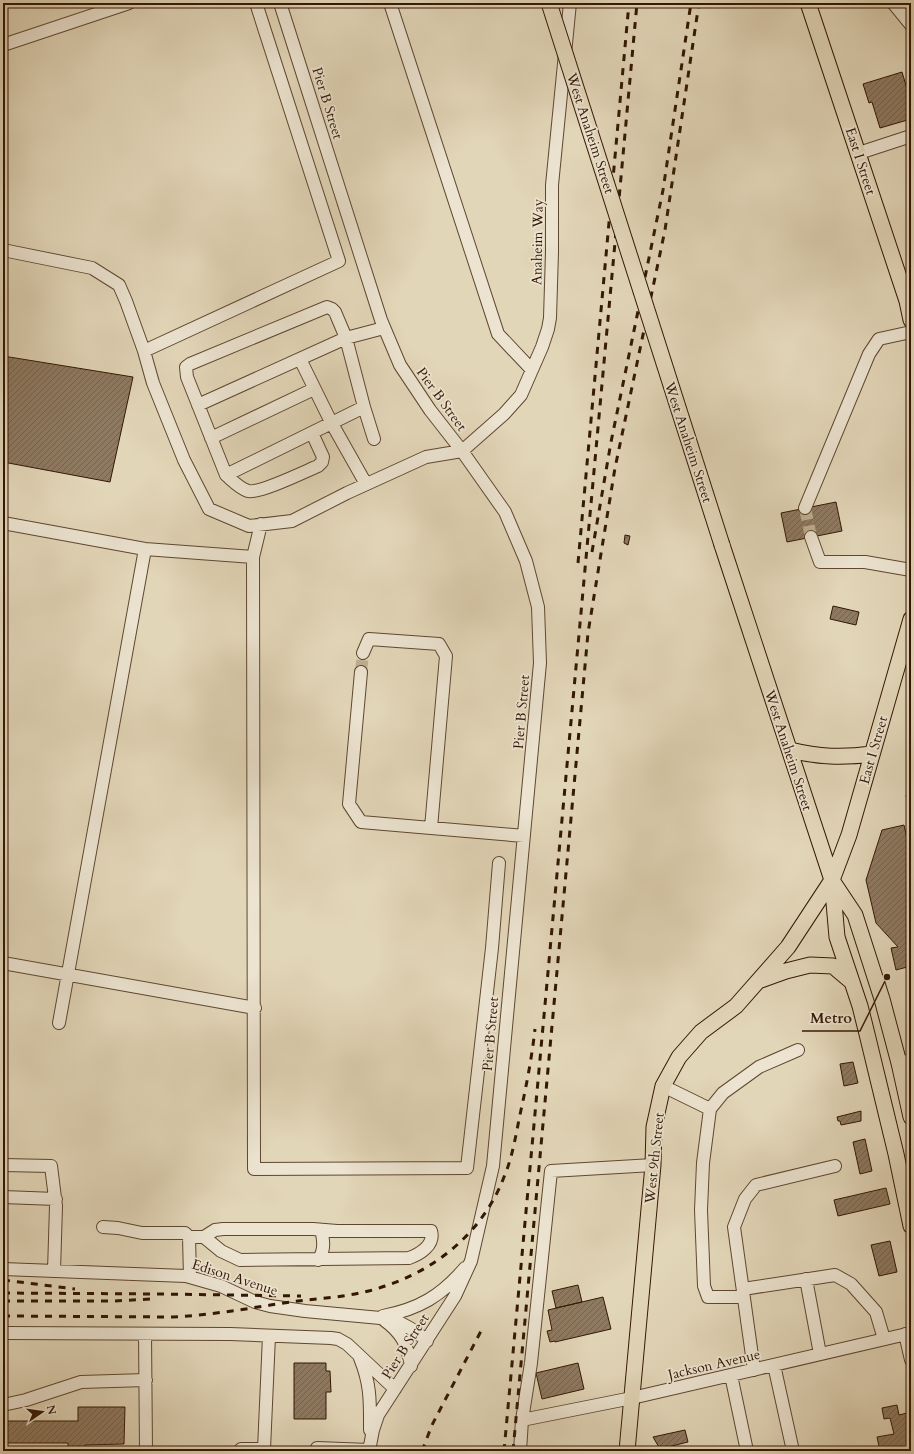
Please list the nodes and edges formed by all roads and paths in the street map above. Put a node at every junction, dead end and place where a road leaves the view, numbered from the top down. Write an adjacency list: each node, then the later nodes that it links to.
1 (129, 3): 10 (street)
2 (256, 3): 19 (street)
3 (280, 3): 16 (street, Pier B Street)
4 (390, 3): 21 (street)
5 (549, 3): 42 (main road, West Anaheim Street, bridge)
6 (570, 3): 21 (street, Anaheim Way)
7 (808, 3): 12 (main road, East I Street)
8 (893, 3): 9 (street)
9 (911, 25)
10 (3, 45)
11 (911, 136): 12 (street)
12 (859, 153): 14 (main road, East I Street)
13 (3, 250): 19 (street)
14 (909, 300): 15 (main road, East I Street)
15 (911, 320)
16 (384, 328): 18 (street); 29 (street, Pier B Street)
17 (911, 332): 32 (street)
18 (346, 338): 20 (street); 23 (street); 24 (street)
19 (144, 351): 34 (street)
20 (300, 359): 22 (street); 23 (street)
21 (532, 370): 29 (street, Anaheim Way)
22 (314, 389): 25 (street); 27 (street)
23 (198, 405): 27 (street)
24 (364, 407): 25 (street); 28 (street)
25 (332, 422): 26 (street); 31 (street)
26 (312, 433): 30 (street); 30 (street)
27 (211, 438): 30 (street)
28 (374, 439)
29 (462, 451): 31 (street); 45 (street, Pier B Street)
30 (226, 475)
31 (366, 484): 34 (street)
32 (805, 508)
33 (3, 523): 36 (street)
34 (261, 524): 37 (street)
35 (812, 537): 38 (street)
36 (145, 549): 37 (street); 49 (street)
37 (254, 557): 52 (street)
38 (911, 570)
39 (911, 619): 43 (main road, East I Street)
40 (363, 653): 44 (street)
41 (361, 672): 44 (street)
42 (790, 750): 43 (main road); 47 (main road, West Anaheim Street)
43 (872, 754): 47 (main road, East I Street)
44 (431, 828): 45 (street)
45 (524, 836): 70 (street, Pier B Street)
46 (499, 863): 52 (street)
47 (832, 880): 50 (main road, West 9th Street); 51 (main road, West Anaheim Street); 55 (main road, West Anaheim Street)
48 (3, 963): 49 (street)
49 (67, 975): 52 (street); 53 (street)
50 (758, 981): 51 (main road); 56 (main road, West 9th Street)
51 (852, 982): 64 (main road, West Anaheim Street)
52 (255, 1008)
53 (59, 1023)
54 (798, 1050): 57 (street)
55 (905, 1062): 58 (main road, West Anaheim Street)
56 (664, 1086): 57 (street); 60 (main road, West 9th Street)
57 (710, 1109): 75 (street)
58 (911, 1116)
59 (3, 1165): 63 (street)
60 (653, 1165): 92 (main road, West 9th Street); 94 (street)
61 (835, 1166): 75 (street)
62 (3, 1197): 63 (street)
63 (56, 1199): 72 (street)
64 (911, 1226)
65 (103, 1227): 67 (street)
66 (321, 1230): 68 (street); 69 (street); 69 (street)
67 (189, 1237): 68 (street); 73 (street)
68 (204, 1237): 69 (street)
69 (318, 1260)
70 (471, 1260): 76 (street); 82 (street, Pier B Street)
71 (3, 1269): 72 (street, Edison Avenue)
72 (54, 1271): 73 (street, Edison Avenue)
73 (190, 1277): 76 (street, Edison Avenue)
74 (806, 1279): 75 (street); 81 (street); 84 (street)
75 (743, 1293): 88 (street)
76 (380, 1317): 82 (street, Edison Avenue); 87 (street)
77 (3, 1333): 78 (street)
78 (145, 1334): 80 (street); 90 (street)
79 (908, 1334): 81 (street, Jackson Avenue); 85 (street)
80 (269, 1336): 83 (street); 97 (street)
81 (884, 1339): 84 (street, Jackson Avenue)
82 (427, 1341): 87 (street, Pier B Street)
83 (358, 1353): 91 (street); 96 (street)
84 (820, 1354): 86 (street, Jackson Avenue)
85 (911, 1360)
86 (774, 1365): 88 (street, Jackson Avenue); 102 (street)
87 (411, 1366): 91 (street, Pier B Street)
88 (754, 1370): 89 (street, Jackson Avenue)
89 (730, 1375): 92 (street, Jackson Avenue); 101 (street)
90 (146, 1380): 93 (street); 98 (street)
91 (395, 1389): 96 (street, Pier B Street)
92 (632, 1398): 94 (street, Jackson Avenue); 100 (main road, West 9th Street)
93 (3, 1405)
94 (522, 1420): 99 (street)
95 (317, 1448): 96 (street)
96 (370, 1448)
97 (241, 1449)
98 (146, 1451)
99 (520, 1451)
100 (627, 1451)
101 (747, 1451)
102 (793, 1451)

